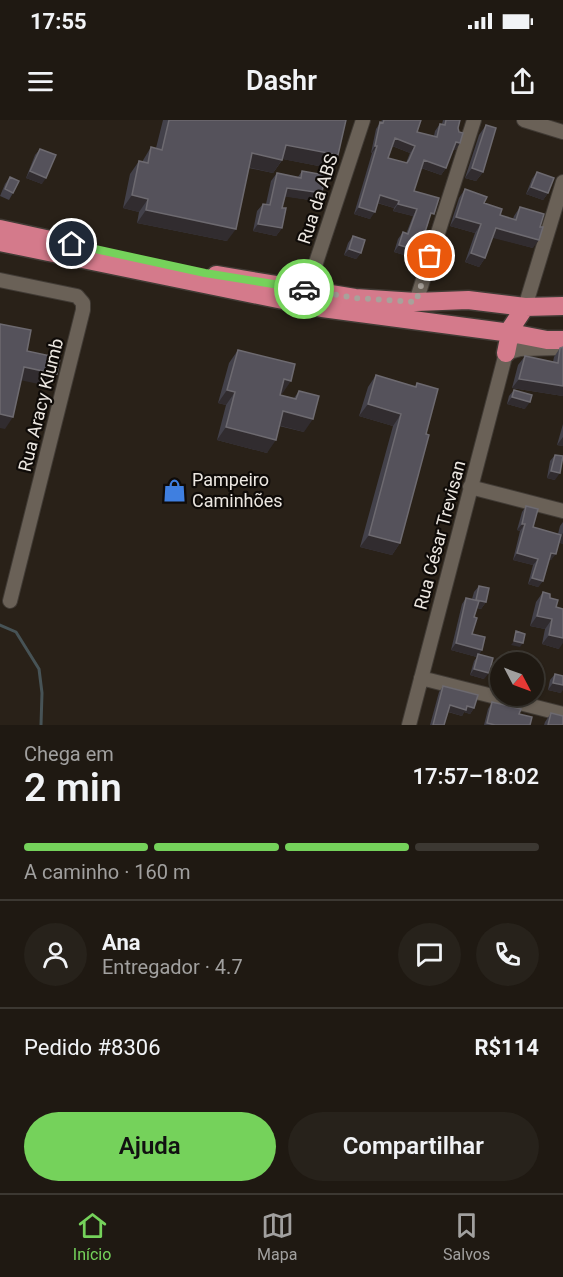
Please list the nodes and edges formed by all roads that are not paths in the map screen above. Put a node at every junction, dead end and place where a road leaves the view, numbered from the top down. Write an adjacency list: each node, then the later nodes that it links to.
1 (363, 120): 9 (street, Rua da ABS)
2 (474, 120): 10 (street)
3 (524, 120): 4 (street)
4 (563, 132)
5 (563, 182): 12 (street, Rua César Trevisan)
6 (0, 229): 9 (highway)
7 (0, 242): 12 (highway)
8 (0, 280): 17 (street, Rua Aracy Klumb)
9 (307, 290): 10 (highway)
10 (416, 302): 12 (highway)
11 (563, 306): 12 (highway)
12 (520, 324): 13 (highway); 14 (street); 15 (street, Rua César Trevisan)
13 (563, 340)
14 (563, 348)
15 (470, 487): 16 (street); 18 (street, Rua César Trevisan)
16 (563, 511)
17 (10, 601)
18 (422, 678): 19 (street); 20 (street, Rua César Trevisan)
19 (563, 714)
20 (409, 725)

